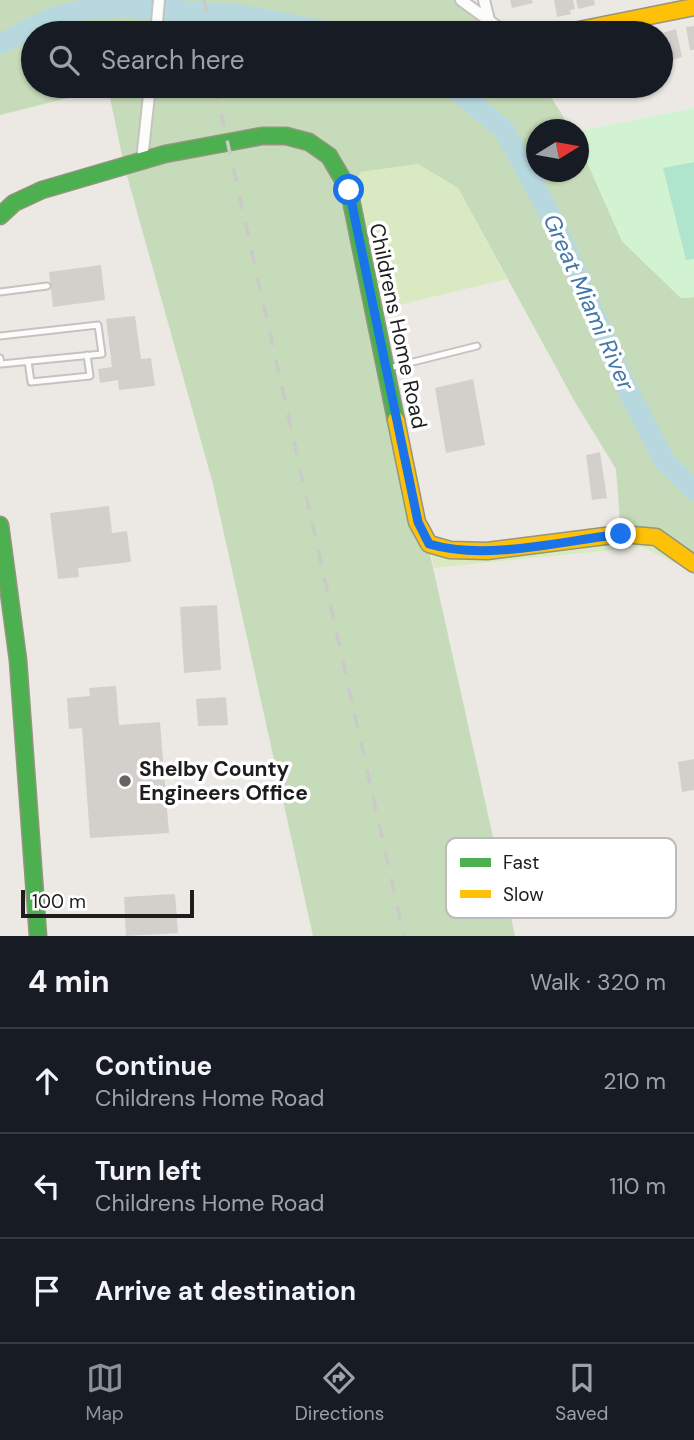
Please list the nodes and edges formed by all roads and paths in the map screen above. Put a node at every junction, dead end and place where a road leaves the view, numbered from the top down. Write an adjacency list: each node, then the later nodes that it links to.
1 (159, 0): 5 (street)
2 (461, 0): 6 (street)
3 (484, 0): 7 (street)
4 (694, 7): 8 (street)
5 (157, 21)
6 (486, 21)
7 (489, 21)
8 (624, 21)
9 (149, 98): 10 (street)
10 (142, 160): 11 (street, Childrens Home Road); 19 (street, Childrens Home Road)
11 (0, 216)
12 (47, 286): 13 (lane)
13 (0, 292)
14 (0, 336): 16 (lane)
15 (477, 346): 19 (lane)
16 (87, 355): 18 (lane); 18 (lane)
17 (0, 358): 18 (lane)
18 (28, 361)
19 (386, 369): 21 (street, Childrens Home Road)
20 (0, 525): 22 (street)
21 (694, 564)
22 (6, 594): 23 (street)
23 (38, 936)

